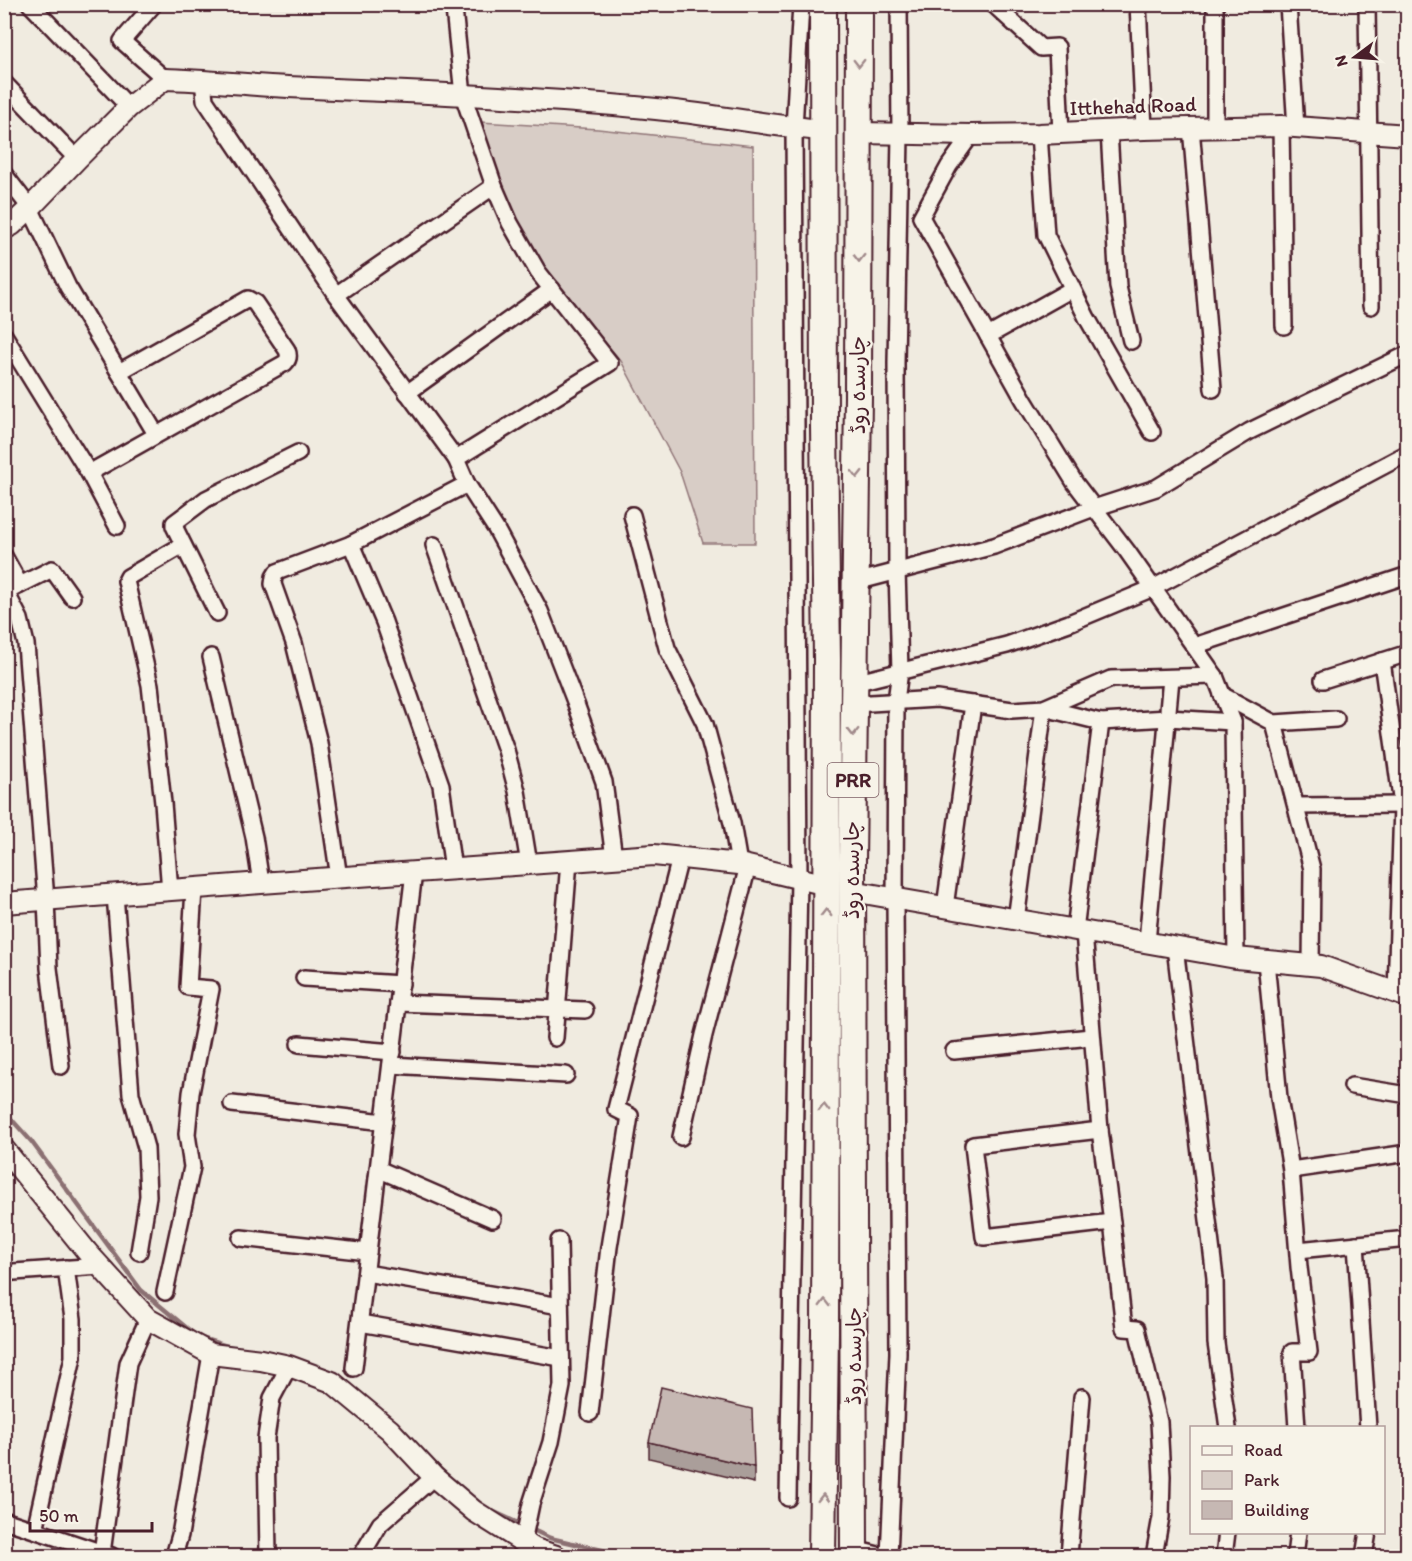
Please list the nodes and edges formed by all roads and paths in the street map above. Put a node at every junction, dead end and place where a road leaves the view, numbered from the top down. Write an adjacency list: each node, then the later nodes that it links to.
1 (30, 4): 17 (street)
2 (456, 4): 16 (street)
3 (801, 4): 20 (street)
4 (823, 4): 23 (highway, چارسدہ روڈ / PRR)
5 (859, 4): 26 (highway, چارسدہ روڈ / PRR, one-way to 26)
6 (899, 4): 28 (street)
7 (993, 4): 27 (street)
8 (1138, 4): 22 (street)
9 (1215, 4): 21 (street)
10 (1288, 4): 19 (street)
11 (1367, 4): 25 (street)
12 (154, 5): 13 (street)
13 (165, 79): 14 (street); 17 (street)
14 (203, 80): 16 (street); 39 (street)
15 (4, 83): 32 (street)
16 (463, 95): 20 (street); 34 (street)
17 (129, 107): 32 (street)
18 (1191, 127): 21 (street, Itthehad Road); 22 (street, Itthehad Road); 49 (street)
19 (1288, 127): 21 (street, Itthehad Road); 25 (street, Itthehad Road); 41 (street)
20 (794, 128): 23 (street); 100 (street)
21 (1215, 128)
22 (1144, 129): 24 (street, Itthehad Road)
23 (824, 130): 46 (highway, چارسدہ روڈ / PRR)
24 (1109, 131): 27 (street, Itthehad Road); 44 (street)
25 (1369, 132): 31 (street, Itthehad Road); 40 (street)
26 (860, 133): 28 (street, Itthehad Road); 47 (highway, چارسدہ روڈ / PRR, one-way to 47)
27 (1061, 133): 29 (street, Itthehad Road)
28 (900, 134): 30 (street, Itthehad Road); 65 (street)
29 (1039, 134): 30 (street, Itthehad Road); 37 (street)
30 (971, 135): 43 (street)
31 (1407, 135)
32 (77, 159): 35 (street)
33 (4, 174): 35 (street)
34 (494, 186): 38 (street); 39 (street)
35 (30, 208): 36 (street); 48 (street)
36 (4, 229)
37 (1072, 289): 43 (street); 51 (street)
38 (552, 290): 50 (street); 55 (street)
39 (336, 295): 50 (street)
40 (1371, 306)
41 (1284, 326)
42 (4, 335): 56 (street)
43 (988, 336): 58 (street)
44 (1131, 341)
45 (1407, 354): 58 (street)
46 (824, 361): 47 (highway); 102 (highway, چارسدہ روڈ / PRR)
47 (858, 362): 67 (highway, چارسدہ روڈ / PRR, one-way to 67)
48 (119, 372): 52 (street); 52 (street)
49 (1213, 389)
50 (407, 393): 55 (street)
51 (1152, 432)
52 (156, 434): 56 (street)
53 (298, 453): 62 (street)
54 (1407, 453): 68 (street)
55 (456, 459): 57 (street)
56 (89, 472): 60 (street)
57 (467, 484): 61 (street); 92 (street)
58 (1094, 508): 65 (street); 68 (street)
59 (632, 515): 96 (street)
60 (117, 526)
61 (351, 544): 97 (street); 99 (street)
62 (183, 545): 71 (street); 104 (street)
63 (434, 545): 95 (street)
64 (4, 556): 69 (street)
65 (897, 571): 67 (street); 76 (street)
66 (1407, 575): 72 (street)
67 (856, 582): 80 (highway, چارسدہ روڈ / PRR)
68 (1153, 588): 72 (street); 76 (street)
69 (10, 590): 70 (street); 108 (street)
70 (72, 597)
71 (217, 613)
72 (1194, 646): 77 (street)
73 (1407, 653): 75 (street)
74 (211, 657): 101 (street)
75 (1383, 661): 79 (street); 90 (street)
76 (900, 671): 80 (street); 82 (street)
77 (1215, 676): 78 (street); 81 (street)
78 (1171, 678): 84 (street); 85 (street)
79 (1323, 680)
80 (854, 693): 82 (street); 105 (highway, چارسدہ روڈ / PRR, one-way to 105)
81 (1222, 694): 87 (street); 89 (street)
82 (896, 701): 83 (street); 107 (street)
83 (973, 704): 84 (street); 110 (street)
84 (1044, 708): 88 (street); 111 (street)
85 (1168, 717): 87 (street); 88 (street); 113 (street)
86 (1336, 719): 89 (street)
87 (1233, 722): 115 (street)
88 (1101, 723): 112 (street)
89 (1274, 723): 91 (street)
90 (1402, 805): 91 (street); 120 (street)
91 (1296, 806): 117 (street)
92 (614, 858): 93 (street); 94 (street)
93 (680, 858): 96 (street); 163 (street)
94 (569, 861): 95 (street); 122 (street)
95 (529, 864): 97 (street)
96 (744, 865): 100 (street); 136 (street)
97 (453, 869): 98 (street)
98 (414, 872): 99 (street); 119 (street)
99 (339, 878): 101 (street)
100 (799, 878): 102 (street); 168 (street)
101 (261, 883): 103 (street)
102 (826, 885): 181 (highway, چارسدہ روڈ / PRR, one-way to 102)
103 (194, 889): 104 (street); 154 (street)
104 (170, 891): 106 (street)
105 (852, 891): 107 (street); 175 (highway, چارسدہ روڈ / PRR)
106 (115, 895): 108 (street); 148 (street)
107 (895, 898): 110 (street); 183 (street)
108 (46, 900): 109 (street); 129 (street)
109 (4, 903)
110 (945, 907): 111 (street)
111 (1016, 920): 112 (street)
112 (1080, 931): 113 (street); 125 (street)
113 (1147, 942): 114 (street)
114 (1175, 947): 115 (street); 164 (street)
115 (1236, 957): 116 (street)
116 (1266, 961): 117 (street); 140 (street)
117 (1311, 965): 120 (street)
118 (304, 978): 119 (street)
119 (401, 984): 121 (street)
120 (1402, 995)
121 (398, 1004): 122 (street); 128 (street)
122 (558, 1008): 123 (street); 124 (street)
123 (585, 1010)
124 (555, 1038)
125 (1091, 1038): 127 (street); 135 (street)
126 (299, 1044): 128 (street)
127 (954, 1051)
128 (392, 1058): 130 (street); 134 (street)
129 (61, 1066)
130 (566, 1075)
131 (1352, 1086): 132 (street)
132 (1407, 1095)
133 (231, 1104): 134 (street)
134 (384, 1122): 139 (street)
135 (1100, 1130): 142 (street); 142 (street)
136 (681, 1137)
137 (4, 1149): 150 (street)
138 (1407, 1153): 140 (street)
139 (378, 1169): 141 (street); 149 (street)
140 (1291, 1170): 147 (street)
141 (493, 1219)
142 (1112, 1222): 185 (street)
143 (241, 1238): 149 (street)
144 (1407, 1239): 146 (street)
145 (559, 1241): 155 (street)
146 (1356, 1244): 147 (street); 166 (street)
147 (1298, 1250): 165 (street)
148 (139, 1252)
149 (368, 1252): 152 (street)
150 (100, 1266): 151 (street); 156 (street)
151 (66, 1268): 153 (street); 170 (street)
152 (366, 1273): 155 (street); 157 (street)
153 (4, 1274)
154 (165, 1292)
155 (560, 1306): 159 (street)
156 (148, 1319): 158 (street); 176 (street)
157 (360, 1323): 159 (street); 161 (street)
158 (211, 1354): 160 (street); 177 (street)
159 (561, 1358): 174 (street)
160 (289, 1366): 167 (street); 178 (street)
161 (354, 1368)
162 (1082, 1397): 184 (street)
163 (590, 1413)
164 (1228, 1426)
165 (1297, 1426)
166 (1368, 1426)
167 (434, 1477): 174 (street); 179 (street)
168 (788, 1498)
169 (4, 1520): 170 (street)
170 (35, 1530): 176 (street)
171 (1227, 1534): 186 (street)
172 (1298, 1534): 187 (street)
173 (1368, 1534): 188 (street)
174 (523, 1540): 180 (street)
175 (854, 1553): 182 (street)
176 (107, 1555)
177 (174, 1557)
178 (268, 1557)
179 (361, 1557)
180 (556, 1557)
181 (822, 1557)
182 (882, 1557)
183 (889, 1557)
184 (1069, 1557)
185 (1154, 1557)
186 (1224, 1557)
187 (1295, 1557)
188 (1364, 1557)

